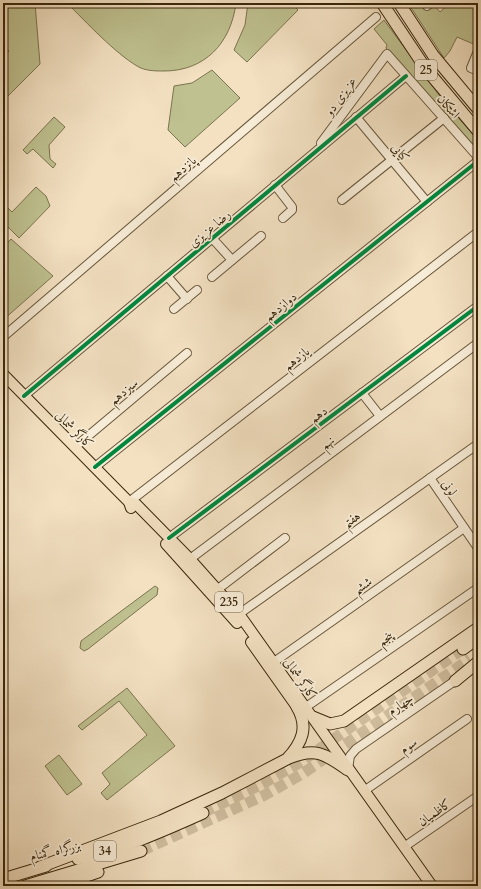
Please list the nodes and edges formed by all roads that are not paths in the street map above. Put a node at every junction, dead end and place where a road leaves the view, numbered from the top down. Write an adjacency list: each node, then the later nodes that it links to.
1 (382, 3): 11 (highway, 25)
2 (399, 3): 8 (highway, 25)
3 (376, 17): 30 (street, پانزدهم)
4 (478, 51): 6 (street)
5 (387, 54): 7 (street, اشکان); 12 (street, عزیزی دو)
6 (478, 71)
7 (406, 76): 9 (street, رضا عزیزی); 10 (street, اشکان)
8 (478, 109)
9 (356, 117): 12 (street, رضا عزیزی); 14 (street, کیایی)
10 (444, 118): 13 (street, اشکان); 14 (street)
11 (478, 131)
12 (313, 154): 16 (street, رضا عزیزی)
13 (478, 157)
14 (392, 160): 17 (street); 18 (street, کیایی)
15 (478, 162): 18 (street, دوازدهم)
16 (275, 186): 19 (street); 22 (street, رضا عزیزی)
17 (342, 200)
18 (427, 202): 39 (street, دوازدهم)
19 (282, 218)
20 (478, 232): 41 (street, یازدهم)
21 (261, 236): 23 (street)
22 (212, 238): 23 (street); 24 (street, رضا عزیزی)
23 (232, 260): 25 (street)
24 (167, 276): 27 (street); 35 (street, رضا عزیزی)
25 (212, 277)
26 (197, 290): 27 (street)
27 (187, 299): 29 (street)
28 (478, 306): 34 (street, دهم)
29 (174, 309)
30 (3, 337)
31 (478, 343): 36 (street, نهم)
32 (187, 353): 38 (street, سیزدهم)
33 (3, 374): 35 (main road, کارگر شمالی / 235)
34 (362, 393): 36 (street); 44 (street, دهم)
35 (24, 396): 38 (main road, کارگر شمالی / 235)
36 (380, 416): 46 (street, نهم)
37 (478, 444): 40 (street, هفتم)
38 (75, 447): 39 (main road, کارگر شمالی / 235)
39 (95, 467): 41 (main road, کارگر شمالی / 235)
40 (430, 478): 42 (street, لونی); 49 (street, هفتم)
41 (129, 502): 44 (main road, کارگر شمالی / 235)
42 (464, 528): 45 (street, لونی); 54 (street, ششم)
43 (285, 538): 48 (street)
44 (174, 547): 46 (main road, کارگر شمالی / 235); 56 (main road, کارگر شمالی / 235)
45 (478, 548)
46 (190, 559): 48 (main road, کارگر شمالی / 235)
47 (478, 588): 56 (street, پنجم)
48 (218, 589): 49 (main road, کارگر شمالی / 235)
49 (239, 614): 54 (main road, کارگر شمالی / 235)
50 (478, 628): 57 (highway)
51 (478, 638): 52 (highway)
52 (463, 649)
53 (476, 660): 55 (highway)
54 (274, 662): 56 (main road, کارگر شمالی / 235)
55 (455, 681): 60 (street, چهارم)
56 (302, 707): 57 (main road, کارگر شمالی / 235); 59 (highway)
57 (313, 717): 60 (main road, کارگر شمالی / 235)
58 (466, 719): 61 (street, سوم)
59 (287, 759): 60 (highway); 65 (highway)
60 (348, 770): 61 (main road, کارگر شمالی / 235)
61 (364, 791): 64 (main road, کارگر شمالی / 235)
62 (478, 796): 64 (street, کاظمیان)
63 (203, 813): 65 (highway, بزرگراه گمنام / 34)
64 (404, 847): 66 (main road, کارگر شمالی / 235)
65 (40, 867): 67 (highway, بزرگراه گمنام / 34)
66 (422, 872): 70 (main road); 71 (main road, کارگر شمالی / 235)
67 (3, 878)
68 (25, 886): 69 (highway, بزرگراه گمنام / 34)
69 (57, 886)
70 (422, 886)
71 (432, 886)

